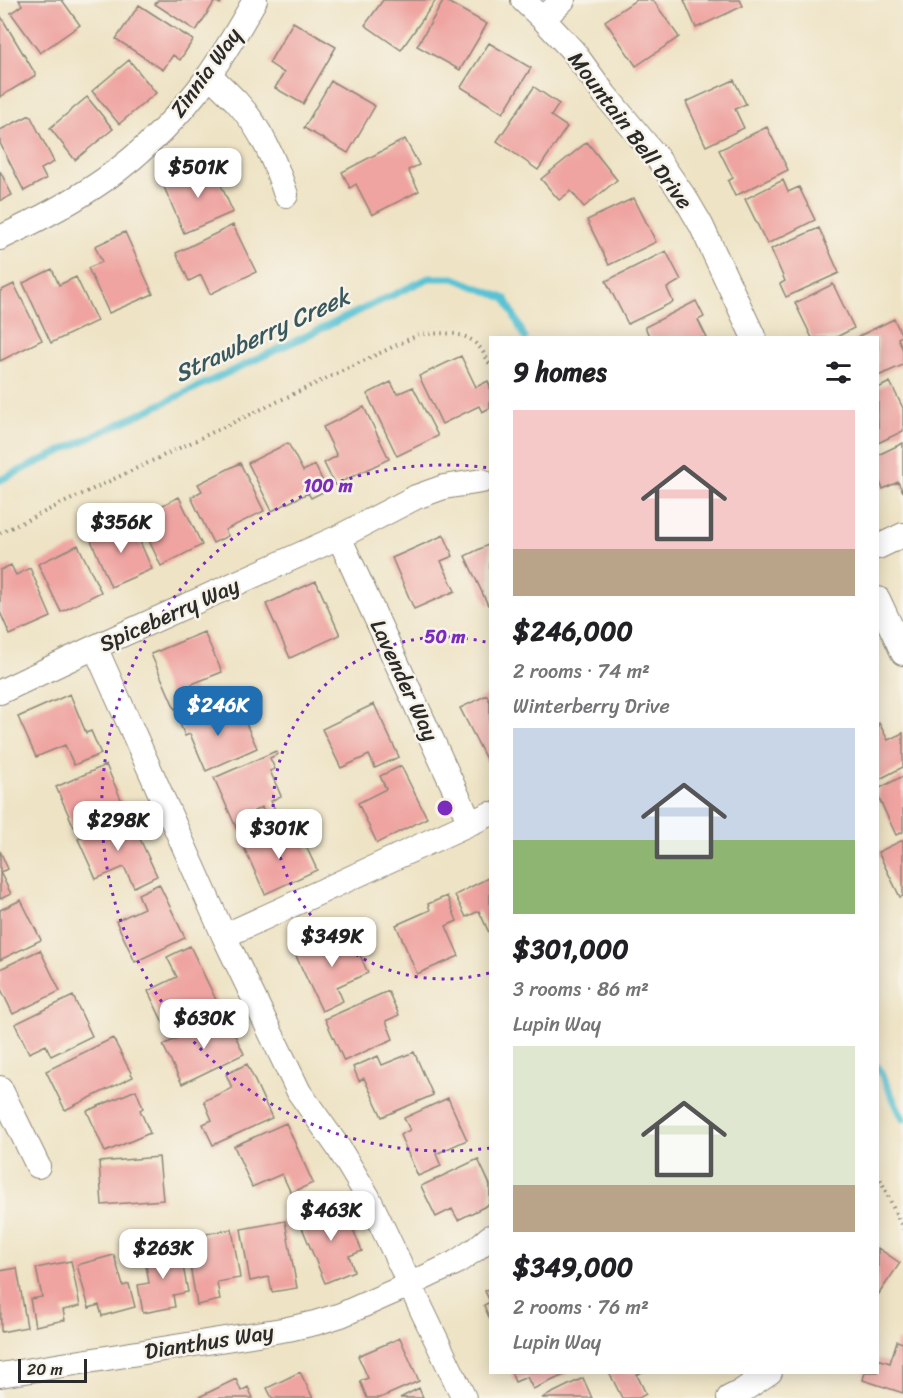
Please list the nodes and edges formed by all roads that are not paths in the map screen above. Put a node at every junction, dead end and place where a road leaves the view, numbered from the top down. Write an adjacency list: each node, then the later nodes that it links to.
1 (255, 0): 5 (street, Zinnia Way)
2 (523, 0): 4 (street, Mountain Bell Drive)
3 (563, 0): 4 (street)
4 (543, 19): 8 (street, Mountain Bell Drive)
5 (209, 75): 6 (street); 7 (street, Zinnia Way)
6 (286, 195)
7 (0, 238)
8 (753, 336)
9 (482, 481): 11 (street, Spiceberry Way)
10 (903, 535): 12 (street)
11 (339, 537): 14 (street, Spiceberry Way); 17 (street, Lavender Way)
12 (879, 547)
13 (879, 601): 15 (street)
14 (95, 647): 16 (street, Spiceberry Way); 18 (street)
15 (903, 653)
16 (0, 692)
17 (480, 818): 18 (street)
18 (224, 936): 22 (street)
19 (0, 1088): 20 (street)
20 (38, 1166)
21 (489, 1238): 22 (street, Dianthus Way)
22 (411, 1284): 24 (street, Dianthus Way); 25 (street)
23 (767, 1374): 26 (street)
24 (0, 1375)
25 (464, 1398)
26 (729, 1398)

